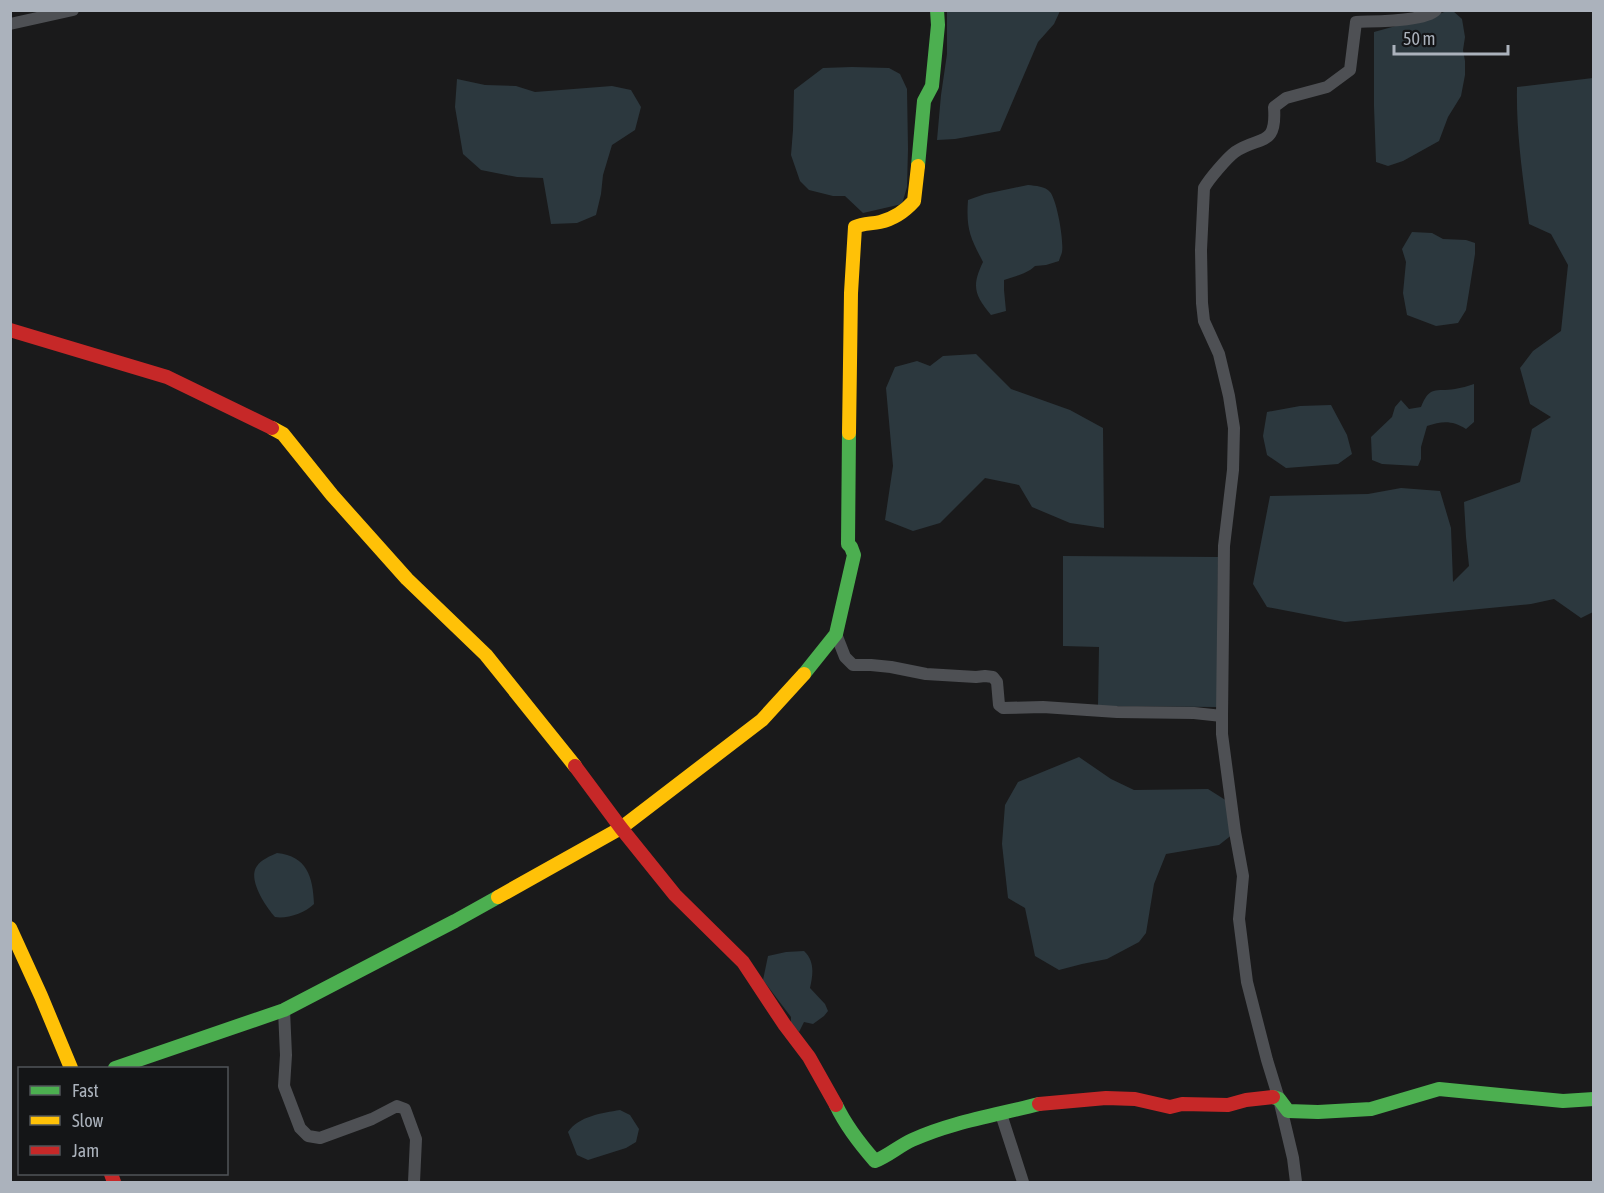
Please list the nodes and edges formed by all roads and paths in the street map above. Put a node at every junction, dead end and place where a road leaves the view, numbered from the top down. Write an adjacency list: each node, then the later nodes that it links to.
1 (73, 10): 5 (street)
2 (938, 10): 7 (street)
3 (1436, 10): 4 (street)
4 (1354, 16): 8 (street)
5 (10, 24)
6 (10, 330): 9 (street)
7 (836, 634): 8 (street); 9 (street)
8 (1222, 716): 14 (street)
9 (621, 828): 11 (street); 16 (street)
10 (10, 928): 12 (street)
11 (284, 1010): 13 (street); 17 (street)
12 (71, 1067)
13 (118, 1067)
14 (1279, 1099): 15 (street); 16 (street); 19 (street)
15 (1593, 1099)
16 (1001, 1114): 18 (street)
17 (414, 1182)
18 (1023, 1182)
19 (1296, 1182)

